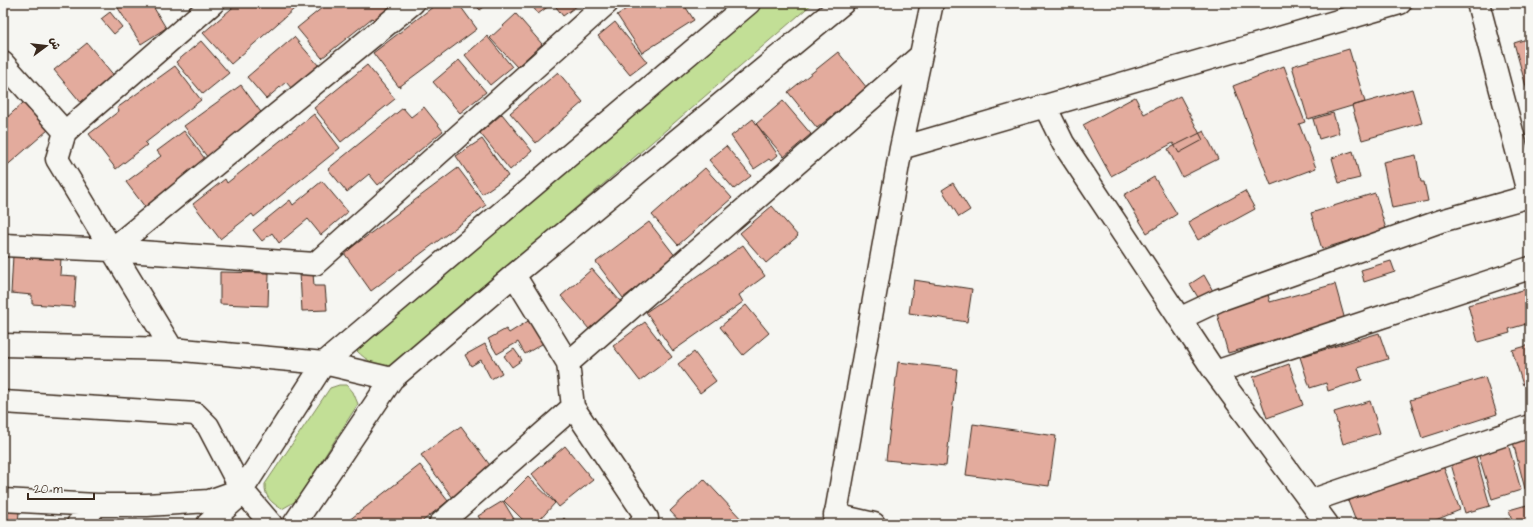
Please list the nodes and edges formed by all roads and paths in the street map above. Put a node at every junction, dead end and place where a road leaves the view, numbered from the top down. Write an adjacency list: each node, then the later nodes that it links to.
1 (213, 3): 12 (street)
2 (413, 3): 16 (street)
3 (606, 3): 16 (street)
4 (749, 3): 23 (street)
5 (842, 3): 18 (street)
6 (932, 3): 9 (street)
7 (1400, 3): 11 (street)
8 (1478, 3): 14 (street)
9 (920, 56): 13 (street); 22 (street)
10 (3, 64): 12 (street)
11 (1045, 106): 13 (street); 19 (street)
12 (65, 132): 16 (street)
13 (901, 148): 33 (street)
14 (1530, 196): 19 (street)
15 (3, 245): 16 (street)
16 (111, 250): 21 (street)
17 (1530, 268): 24 (street)
18 (514, 275): 22 (street); 25 (street)
19 (1180, 318): 24 (street)
20 (3, 345): 21 (street)
21 (172, 349): 23 (street)
22 (568, 362): 27 (street)
23 (324, 363): 25 (street); 29 (street)
24 (1215, 372): 31 (street)
25 (392, 379): 38 (street)
26 (3, 402): 29 (street)
27 (573, 407): 34 (street); 39 (street)
28 (1530, 426): 31 (street)
29 (241, 489): 32 (street); 36 (street); 37 (street)
30 (3, 500): 32 (street)
31 (1310, 501): 41 (street)
32 (98, 505): 35 (street)
33 (835, 520): 40 (street)
34 (647, 522)
35 (78, 524)
36 (208, 524)
37 (271, 524)
38 (294, 524)
39 (440, 524)
40 (874, 524)
41 (1327, 524)

